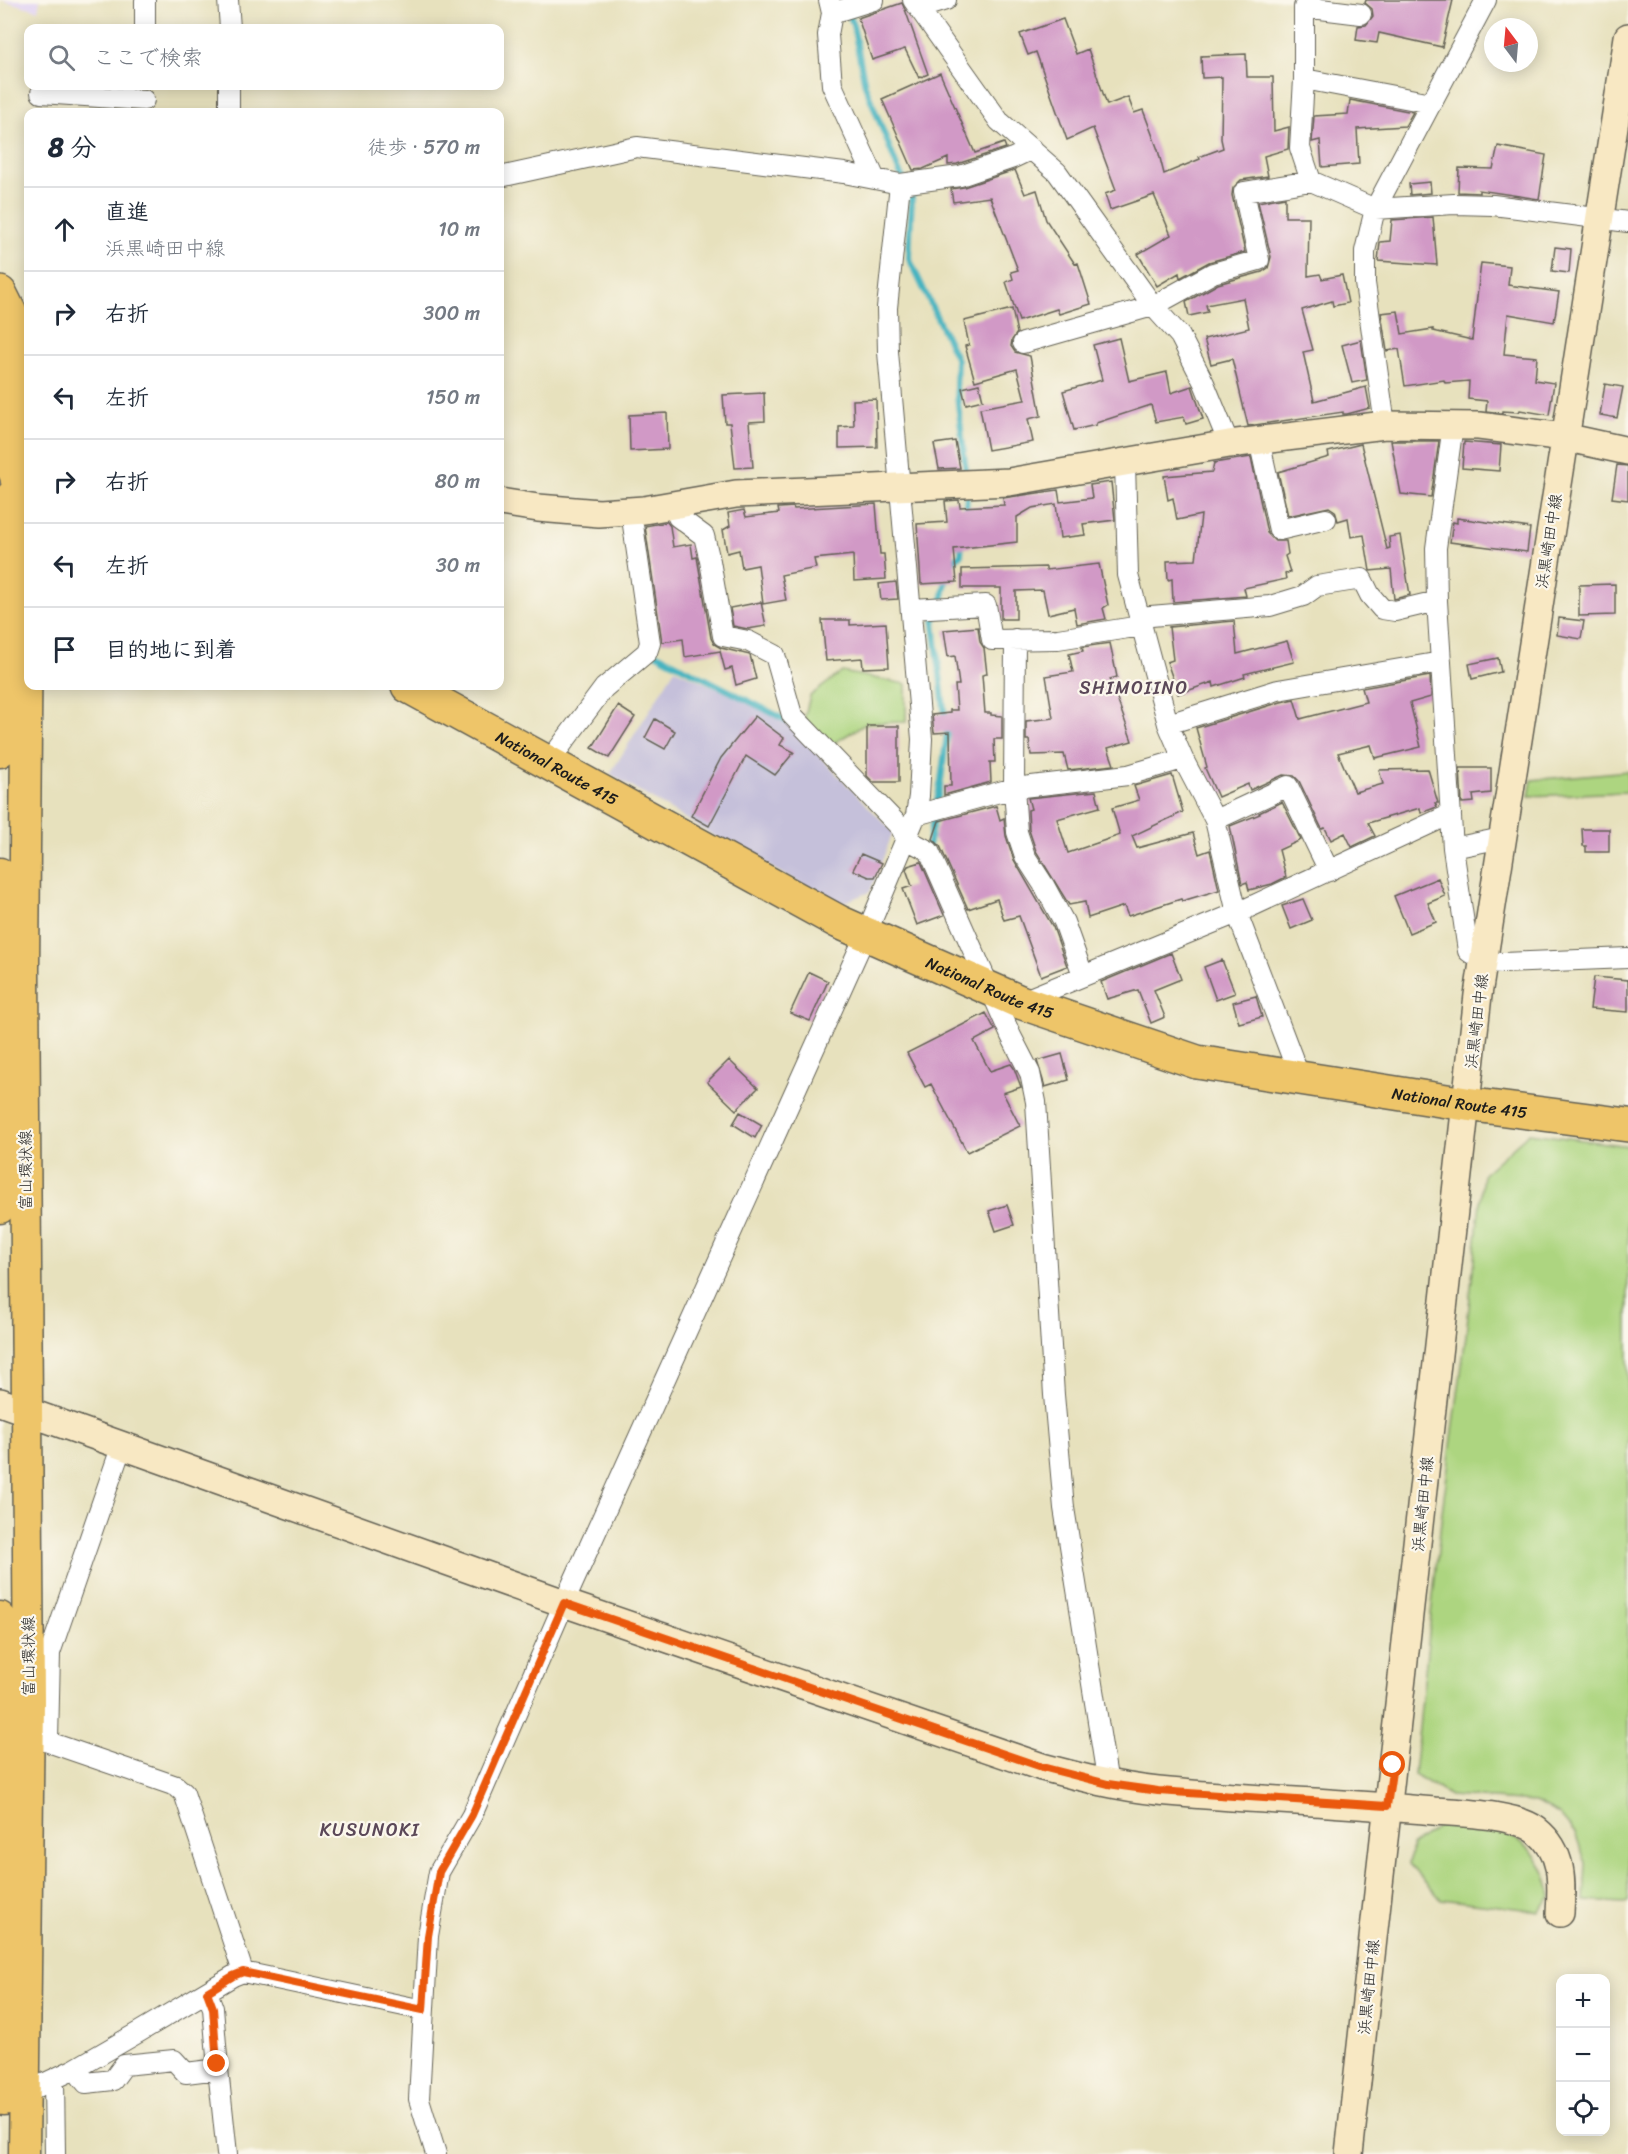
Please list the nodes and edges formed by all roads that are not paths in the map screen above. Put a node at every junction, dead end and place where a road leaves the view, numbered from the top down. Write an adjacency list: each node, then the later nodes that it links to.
1 (145, 0): 10 (street)
2 (228, 0): 11 (street)
3 (874, 0): 8 (street)
4 (946, 0): 7 (street)
5 (1486, 0): 17 (street)
6 (1304, 3): 9 (street); 13 (street)
7 (917, 4): 19 (street)
8 (831, 7): 21 (street)
9 (1361, 14)
10 (145, 24)
11 (230, 24)
12 (1628, 37): 25 (street, 浜黒崎田中線)
13 (1304, 79): 17 (street); 22 (street)
14 (229, 90): 18 (street)
15 (41, 93): 16 (street)
16 (144, 99)
17 (1431, 103): 24 (street)
18 (229, 108)
19 (1032, 149): 23 (street); 28 (street)
20 (504, 176): 21 (street)
21 (875, 179): 23 (street)
22 (1311, 181): 24 (street); 28 (street)
23 (900, 184): 38 (street)
24 (1374, 208): 25 (street); 30 (street)
25 (1599, 218): 26 (street); 32 (street, 浜黒崎田中線)
26 (1628, 222)
27 (13, 306): 37 (highway)
28 (1153, 306): 29 (street); 34 (street)
29 (1023, 343)
30 (1385, 425): 31 (street); 33 (street)
31 (1453, 425): 32 (street); 45 (street)
32 (1564, 437): 35 (street); 59 (street, 浜黒崎田中線)
33 (1259, 441): 34 (street); 42 (street)
34 (1229, 444): 36 (street)
35 (1628, 451)
36 (1125, 463): 38 (street); 47 (street)
37 (14, 470): 43 (main road, 富山環状線); 52 (main road)
38 (901, 487): 40 (street); 46 (street)
39 (504, 503): 41 (street)
40 (674, 505): 41 (street); 60 (street)
41 (631, 511): 54 (street)
42 (1326, 519)
43 (24, 526)
44 (24, 588): 68 (main road, 富山環状線)
45 (1437, 601): 47 (street); 49 (street)
46 (911, 609): 48 (street); 57 (street)
47 (1140, 622): 48 (street); 51 (street)
48 (1015, 639): 55 (street)
49 (1441, 662): 51 (street); 56 (street)
50 (415, 690): 54 (highway, National Route 415)
51 (1168, 724): 53 (street)
52 (0, 752)
53 (1183, 759): 55 (street); 58 (street)
54 (548, 764): 65 (highway, National Route 415)
55 (1014, 789): 57 (street); 69 (street)
56 (1451, 814): 61 (street); 62 (street)
57 (916, 815): 60 (street)
58 (1215, 820): 62 (street); 64 (street)
59 (1502, 837): 61 (street); 67 (street, 浜黒崎田中線)
60 (906, 839): 65 (street); 70 (street)
61 (1453, 848): 67 (street)
62 (1329, 871): 64 (street)
63 (0, 873): 68 (main road, 富山環状線)
64 (1238, 913): 69 (street); 71 (street)
65 (866, 934): 70 (highway, National Route 415); 77 (street)
66 (1628, 958): 67 (street)
67 (1483, 962): 72 (street, 浜黒崎田中線)
68 (9, 969): 74 (main road, 富山環状線); 75 (main road, 富山環状線)
69 (1083, 975): 70 (street)
70 (1005, 996): 71 (highway, National Route 415); 80 (street)
71 (1300, 1078): 72 (highway, National Route 415)
72 (1466, 1104): 73 (highway, National Route 415); 81 (street, 浜黒崎田中線)
73 (1628, 1125)
74 (0, 1208)
75 (13, 1407): 76 (street); 79 (main road, 富山環状線)
76 (122, 1445): 77 (street); 79 (street)
77 (564, 1603): 80 (street); 85 (street)
78 (0, 1617): 79 (main road, 富山環状線)
79 (19, 1731): 83 (street); 89 (main road, 富山環状線)
80 (1108, 1784): 81 (street)
81 (1387, 1806): 82 (street); 95 (street, 浜黒崎田中線)
82 (1560, 1913)
83 (243, 1972): 84 (street); 85 (street)
84 (207, 1992): 86 (street); 87 (street)
85 (423, 2010): 94 (street)
86 (75, 2068): 87 (street); 88 (street)
87 (218, 2069): 93 (street)
88 (54, 2079): 89 (street); 92 (street)
89 (7, 2105): 90 (main road, 富山環状線); 91 (main road, 富山環状線)
90 (3, 2154)
91 (24, 2154)
92 (55, 2154)
93 (227, 2154)
94 (436, 2154)
95 (1349, 2154)

